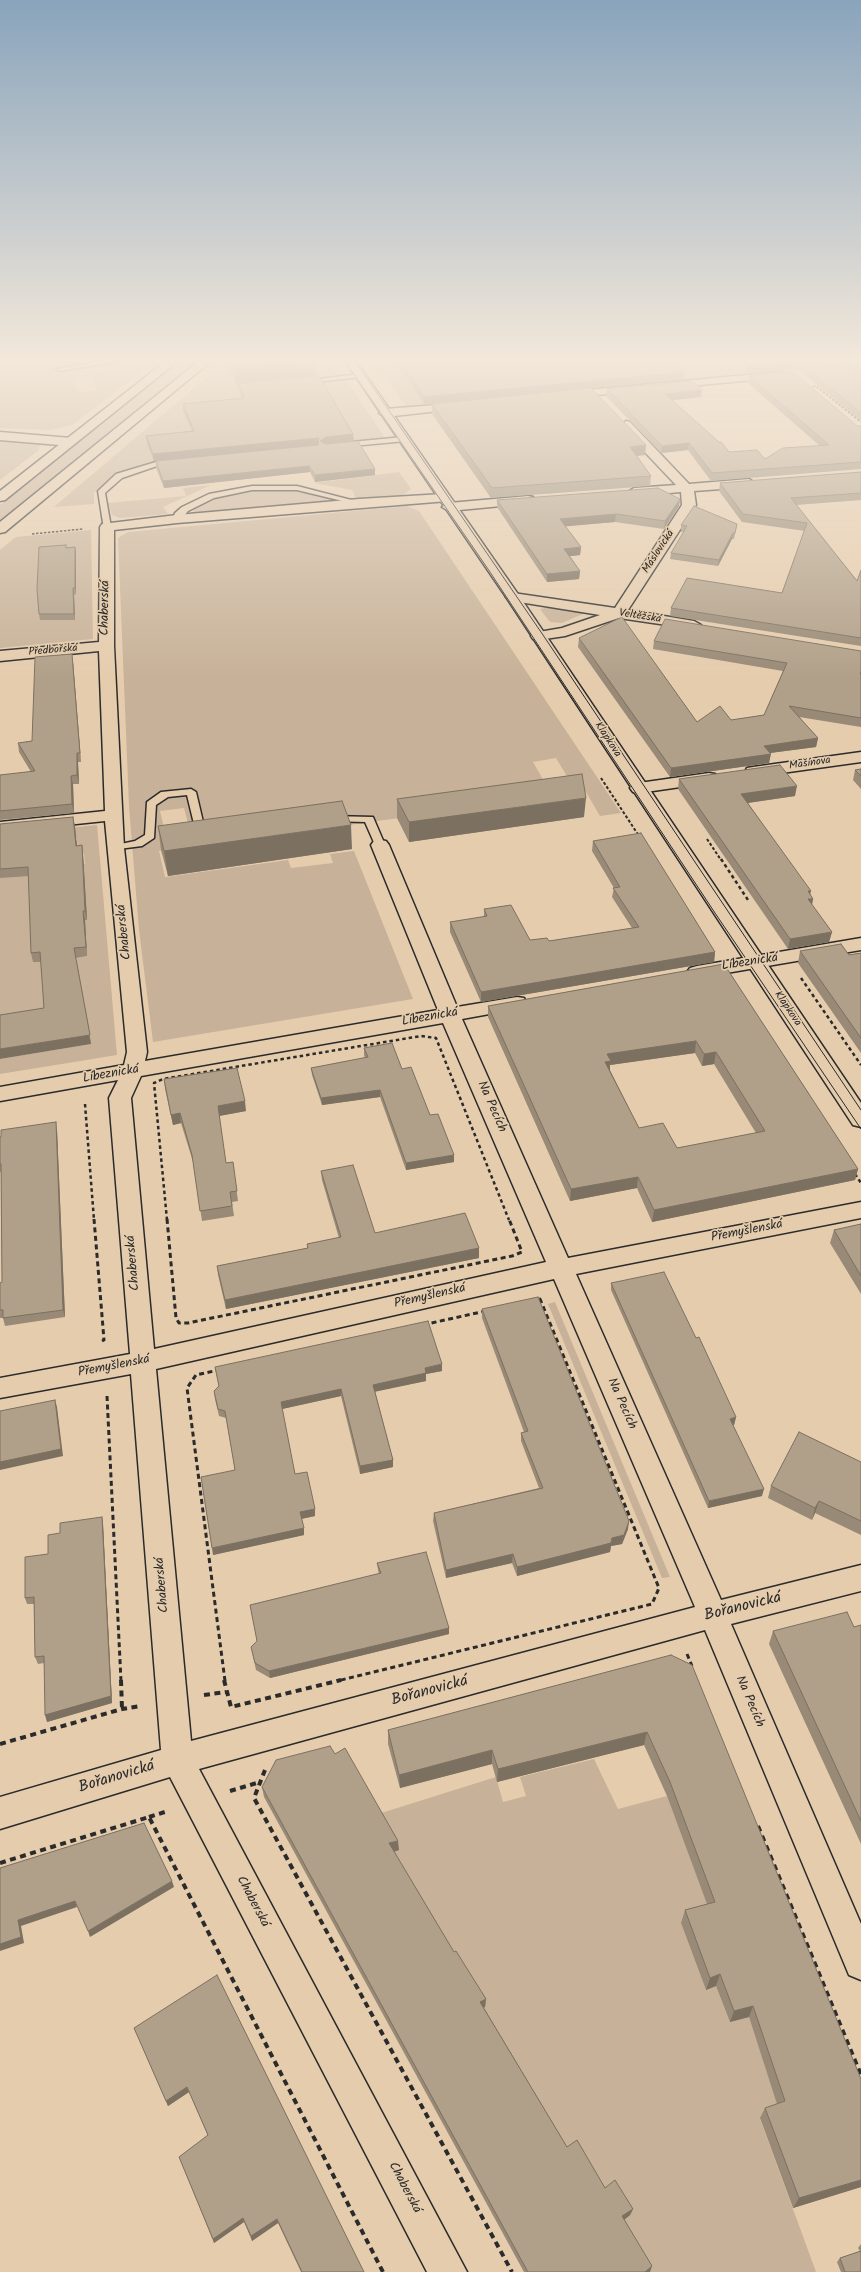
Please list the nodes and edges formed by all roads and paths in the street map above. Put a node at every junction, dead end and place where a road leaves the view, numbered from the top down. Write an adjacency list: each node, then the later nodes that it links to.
1 (39, 467): 9 (street)
2 (75, 467): 15 (street)
3 (147, 467): 14 (lane)
4 (422, 467): 12 (street, Klapkova)
5 (667, 467): 7 (street)
6 (758, 482): 7 (street)
7 (687, 488): 8 (street); 18 (street, Máslovická)
8 (623, 493)
9 (0, 497)
10 (544, 499): 12 (street)
11 (359, 503): 12 (street); 13 (street); 13 (lane)
12 (446, 503): 17 (street, Klapkova)
13 (177, 519): 14 (street)
14 (107, 527): 16 (path); 21 (street, Chaberská)
15 (0, 528)
16 (29, 534)
17 (513, 598): 18 (street, Veltěžská); 20 (street, Klapkova)
18 (619, 613): 19 (street, Veltěžská); 20 (street)
19 (705, 627)
20 (538, 636): 24 (street, Klapkova)
21 (106, 646): 22 (street, Předbořská); 25 (street, Chaberská)
22 (0, 656)
23 (861, 757): 24 (street, Mašínova)
24 (639, 788): 35 (street, Klapkova)
25 (113, 815): 28 (street); 31 (street, Chaberská)
26 (323, 819): 30 (lane)
27 (220, 823): 31 (lane)
28 (0, 827)
29 (705, 836): 32 (path)
30 (380, 845): 38 (street, Na Pecích)
31 (116, 848): 40 (street, Chaberská)
32 (749, 901)
33 (861, 944): 34 (street, Líbeznická)
34 (787, 957): 35 (street, Líbeznická); 39 (path)
35 (755, 962): 36 (street, Líbeznická); 43 (street, Klapkova)
36 (676, 976)
37 (536, 1000): 38 (street, Líbeznická)
38 (450, 1015): 40 (street, Líbeznická); 47 (street, Na Pecích)
39 (861, 1065)
40 (133, 1071): 41 (street, Líbeznická); 50 (street, Chaberská)
41 (0, 1094)
42 (85, 1102): 49 (path)
43 (861, 1120)
44 (853, 1171): 45 (path)
45 (861, 1183)
46 (861, 1210): 47 (street, Přemyšlenská)
47 (561, 1268): 50 (street, Přemyšlenská); 54 (street, Na Pecích)
48 (188, 1323): 48 (path)
49 (97, 1342)
50 (143, 1362): 51 (street, Přemyšlenská); 58 (street, Chaberská)
51 (0, 1388)
52 (107, 1390): 59 (path)
53 (861, 1578): 54 (street, Bořanovická)
54 (712, 1616): 61 (street, Bořanovická); 66 (street, Na Pecích)
55 (679, 1656): 56 (path)
56 (693, 1669)
57 (226, 1692): 57 (path); 58 (path)
58 (173, 1700): 59 (path); 61 (street, Chaberská)
59 (122, 1709): 60 (path)
60 (0, 1744)
61 (177, 1760): 63 (street, Bořanovická); 69 (street, Chaberská)
62 (267, 1764): 70 (path)
63 (0, 1813)
64 (757, 1824): 67 (path)
65 (0, 1863): 68 (path)
66 (861, 1964)
67 (861, 2075)
68 (383, 2272)
69 (448, 2272)
70 (512, 2272)

